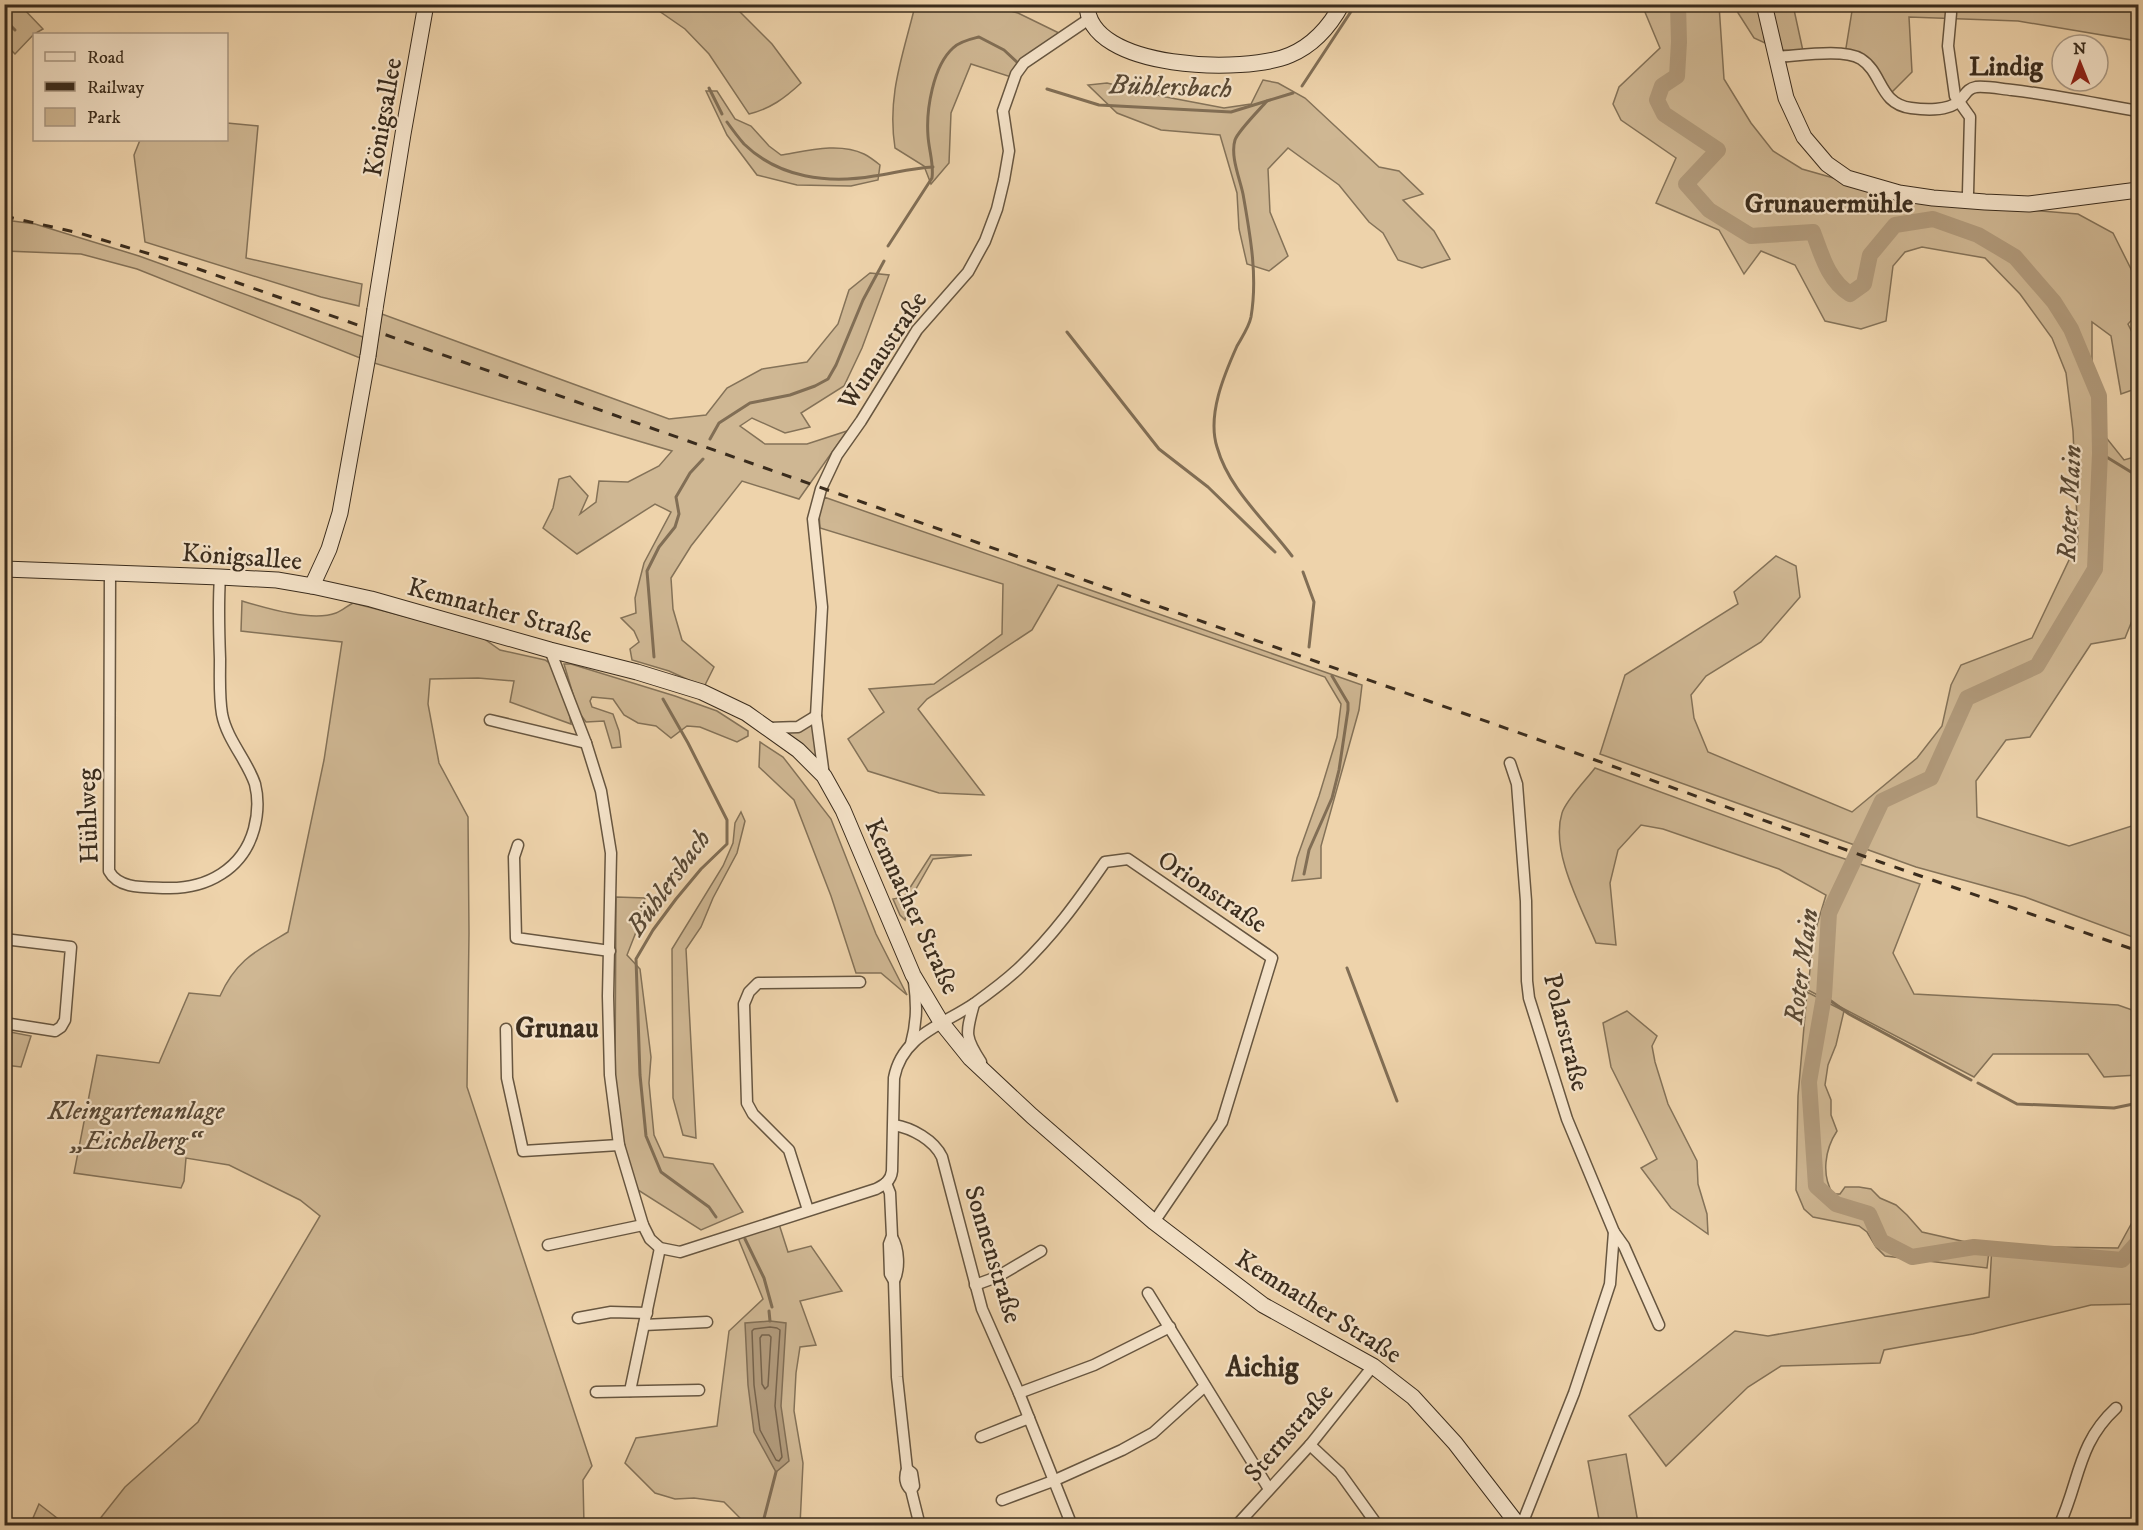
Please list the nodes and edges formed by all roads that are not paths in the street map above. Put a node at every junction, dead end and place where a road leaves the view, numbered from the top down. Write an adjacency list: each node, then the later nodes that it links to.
1 (426, 4): 14 (main road, Königsallee, bridge)
2 (1342, 4): 4 (main road)
3 (1764, 4): 6 (main road)
4 (1088, 12): 16 (street, Wunaustraße)
5 (1951, 13): 7 (street)
6 (1776, 57): 7 (street); 9 (main road)
7 (1958, 102): 8 (street); 10 (street)
8 (2139, 111)
9 (2139, 190)
10 (1968, 193)
11 (4, 570): 12 (main road, Königsallee)
12 (110, 573): 13 (main road, Königsallee); 13 (street, Hühlweg)
13 (220, 577): 14 (main road, Königsallee)
14 (312, 586): 15 (main road, Kemnather Straße)
15 (550, 650): 18 (main road, Kemnather Straße); 19 (street)
16 (816, 716): 18 (street); 21 (street, Wunaustraße)
17 (489, 720): 19 (street)
18 (768, 728): 21 (main road, Kemnather Straße)
19 (586, 743): 24 (street)
20 (1510, 763): 39 (street, Polarstraße)
21 (824, 776): 25 (main road, Kemnather Straße)
22 (518, 845): 24 (street)
23 (4, 939): 29 (street)
24 (610, 951): 34 (street)
25 (913, 975): 28 (main road, Kemnather Straße); 31 (street)
26 (860, 982): 36 (street)
27 (974, 1004): 28 (street, Orionstraße); 32 (street); 37 (street, Orionstraße)
28 (941, 1022): 31 (street, Orionstraße); 32 (main road, Kemnather Straße)
29 (4, 1023)
30 (506, 1029): 34 (street)
31 (911, 1044): 33 (street)
32 (993, 1080): 37 (main road, Kemnather Straße)
33 (894, 1125): 35 (street); 43 (street, Sonnenstraße)
34 (619, 1145): 38 (street)
35 (886, 1183): 36 (street); 65 (street)
36 (808, 1210): 41 (street)
37 (1154, 1222): 51 (main road, Kemnather Straße)
38 (643, 1224): 40 (street); 41 (street)
39 (1614, 1232): 49 (street, Polarstraße); 68 (street, Polarstraße)
40 (548, 1245)
41 (660, 1248): 45 (street)
42 (1041, 1251): 43 (street)
43 (975, 1285): 56 (street, Sonnenstraße)
44 (1148, 1293): 50 (street)
45 (647, 1313): 46 (street); 48 (street)
46 (578, 1318)
47 (707, 1322): 48 (street)
48 (644, 1325): 54 (street)
49 (1659, 1325)
50 (1170, 1327): 52 (street); 56 (street)
51 (1373, 1366): 60 (street, Sternstraße); 68 (main road, Kemnather Straße)
52 (1205, 1386): 61 (street); 62 (street)
53 (699, 1390): 54 (street)
54 (630, 1391): 55 (street)
55 (596, 1392)
56 (1019, 1393): 58 (street, Sonnenstraße)
57 (2116, 1408): 69 (street)
58 (1029, 1418): 59 (street); 61 (street, Sonnenstraße)
59 (981, 1437)
60 (1310, 1444): 62 (street, Sternstraße); 67 (street)
61 (1053, 1481): 63 (street); 66 (street, Sonnenstraße)
62 (1269, 1489): 64 (street, Sternstraße)
63 (1002, 1500)
64 (1239, 1524)
65 (920, 1526)
66 (1072, 1526)
67 (1378, 1526)
68 (1519, 1526)
69 (2059, 1526)

